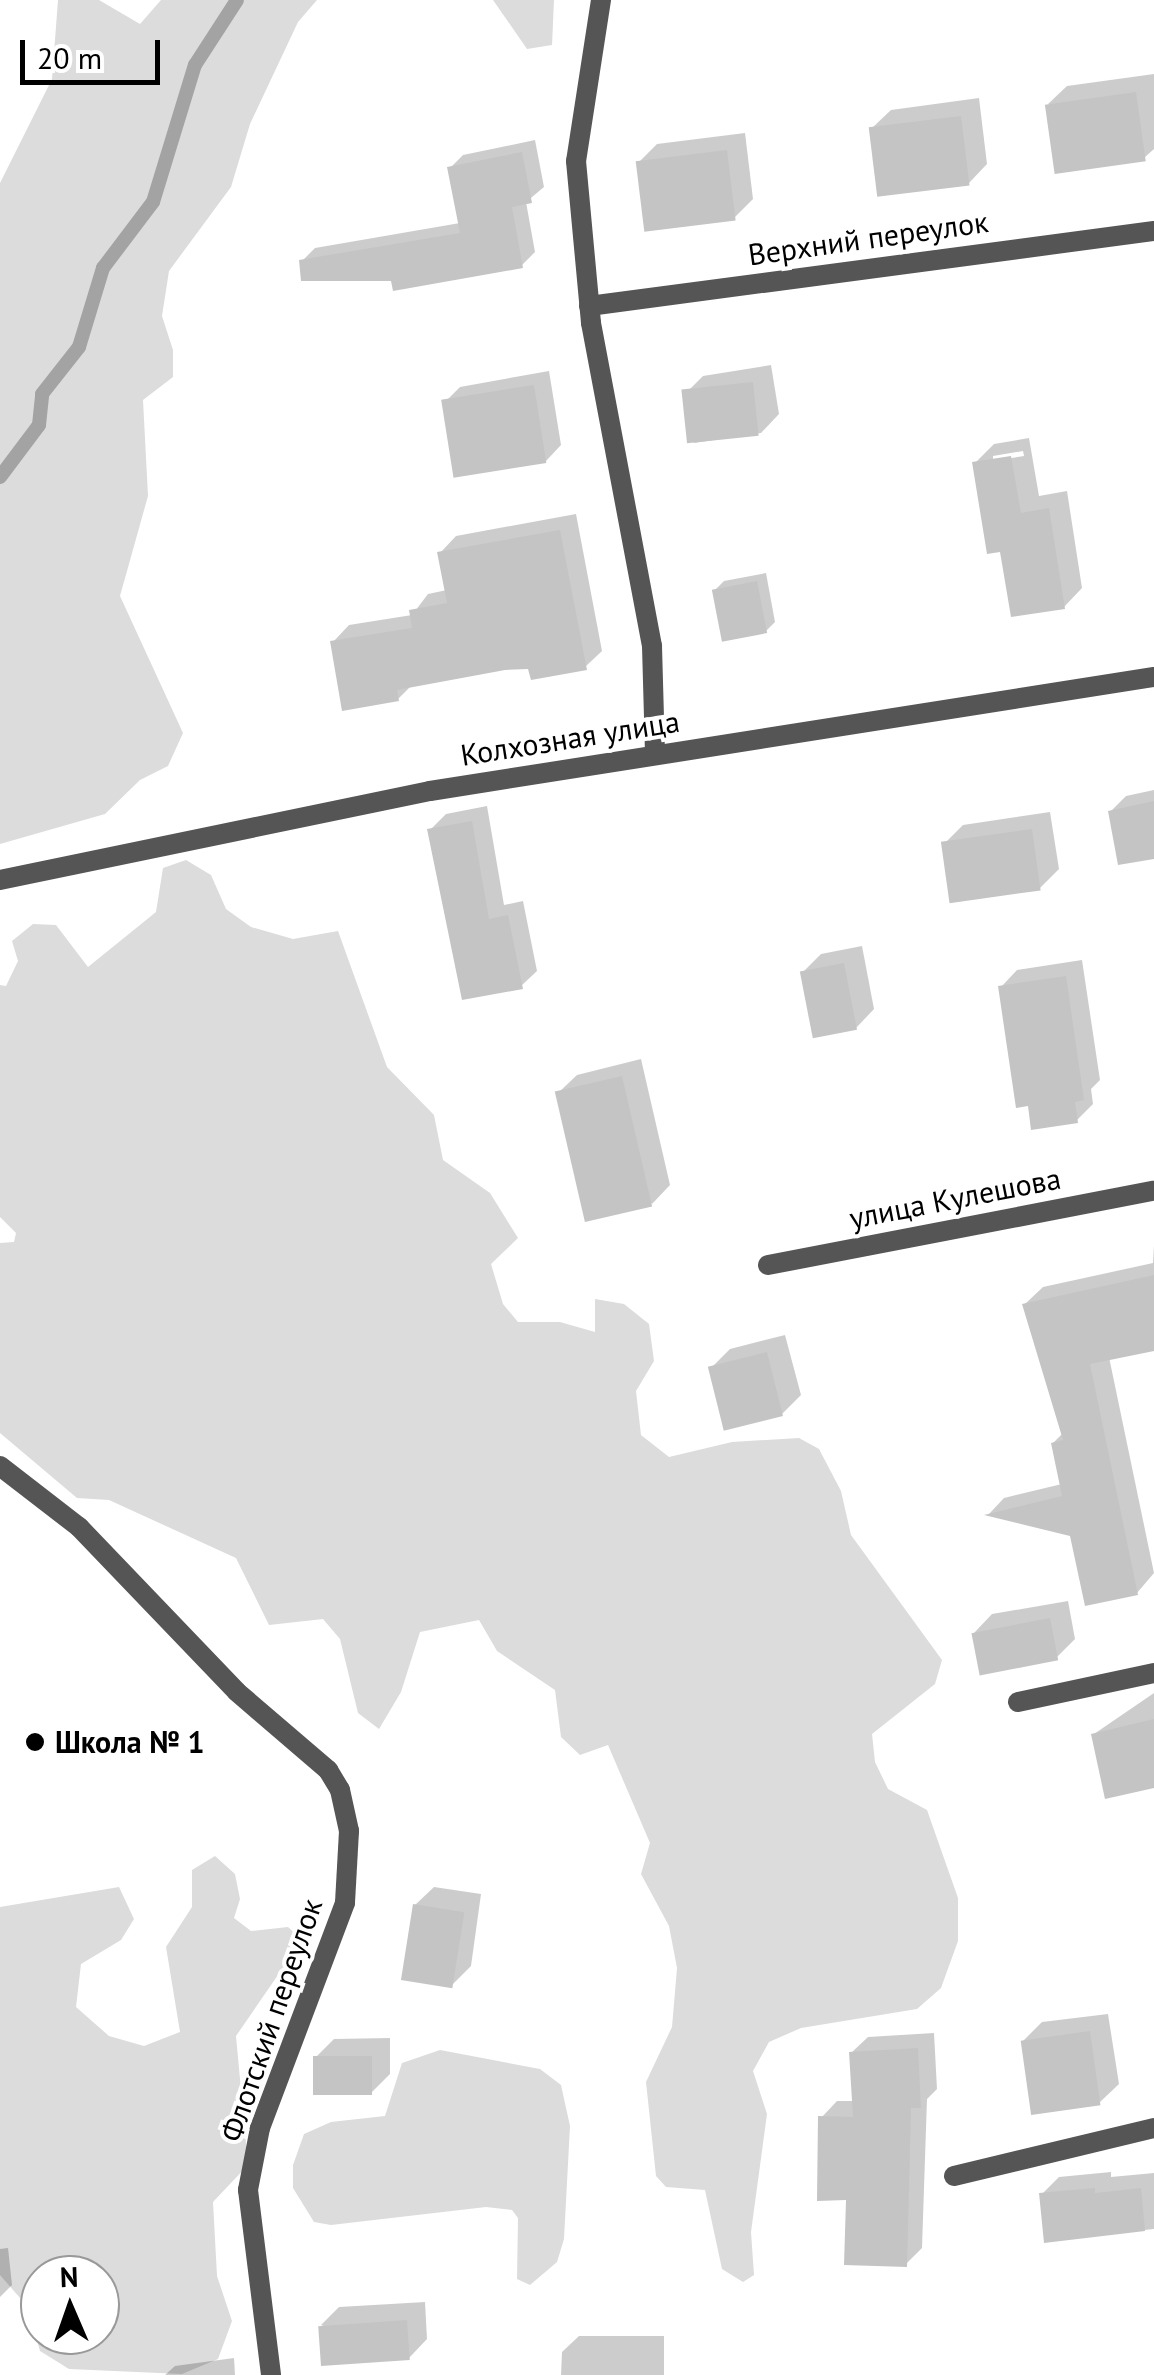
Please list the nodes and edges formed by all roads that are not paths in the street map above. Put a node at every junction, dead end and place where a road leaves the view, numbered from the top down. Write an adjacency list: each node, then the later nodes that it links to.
1 (601, 0): 3 (street)
2 (1154, 231): 3 (street, Верхний переулок)
3 (590, 306): 5 (street)
4 (1154, 678): 5 (street, Колхозная улица)
5 (656, 754): 6 (street, Колхозная улица)
6 (0, 880)
7 (1154, 1191): 8 (street, улица Кулешова)
8 (768, 1265)
9 (4, 1466): 14 (street, Флотский переулок)
10 (1154, 1673): 11 (street)
11 (1018, 1702)
12 (1154, 2128): 13 (street)
13 (954, 2176)
14 (270, 2375)

